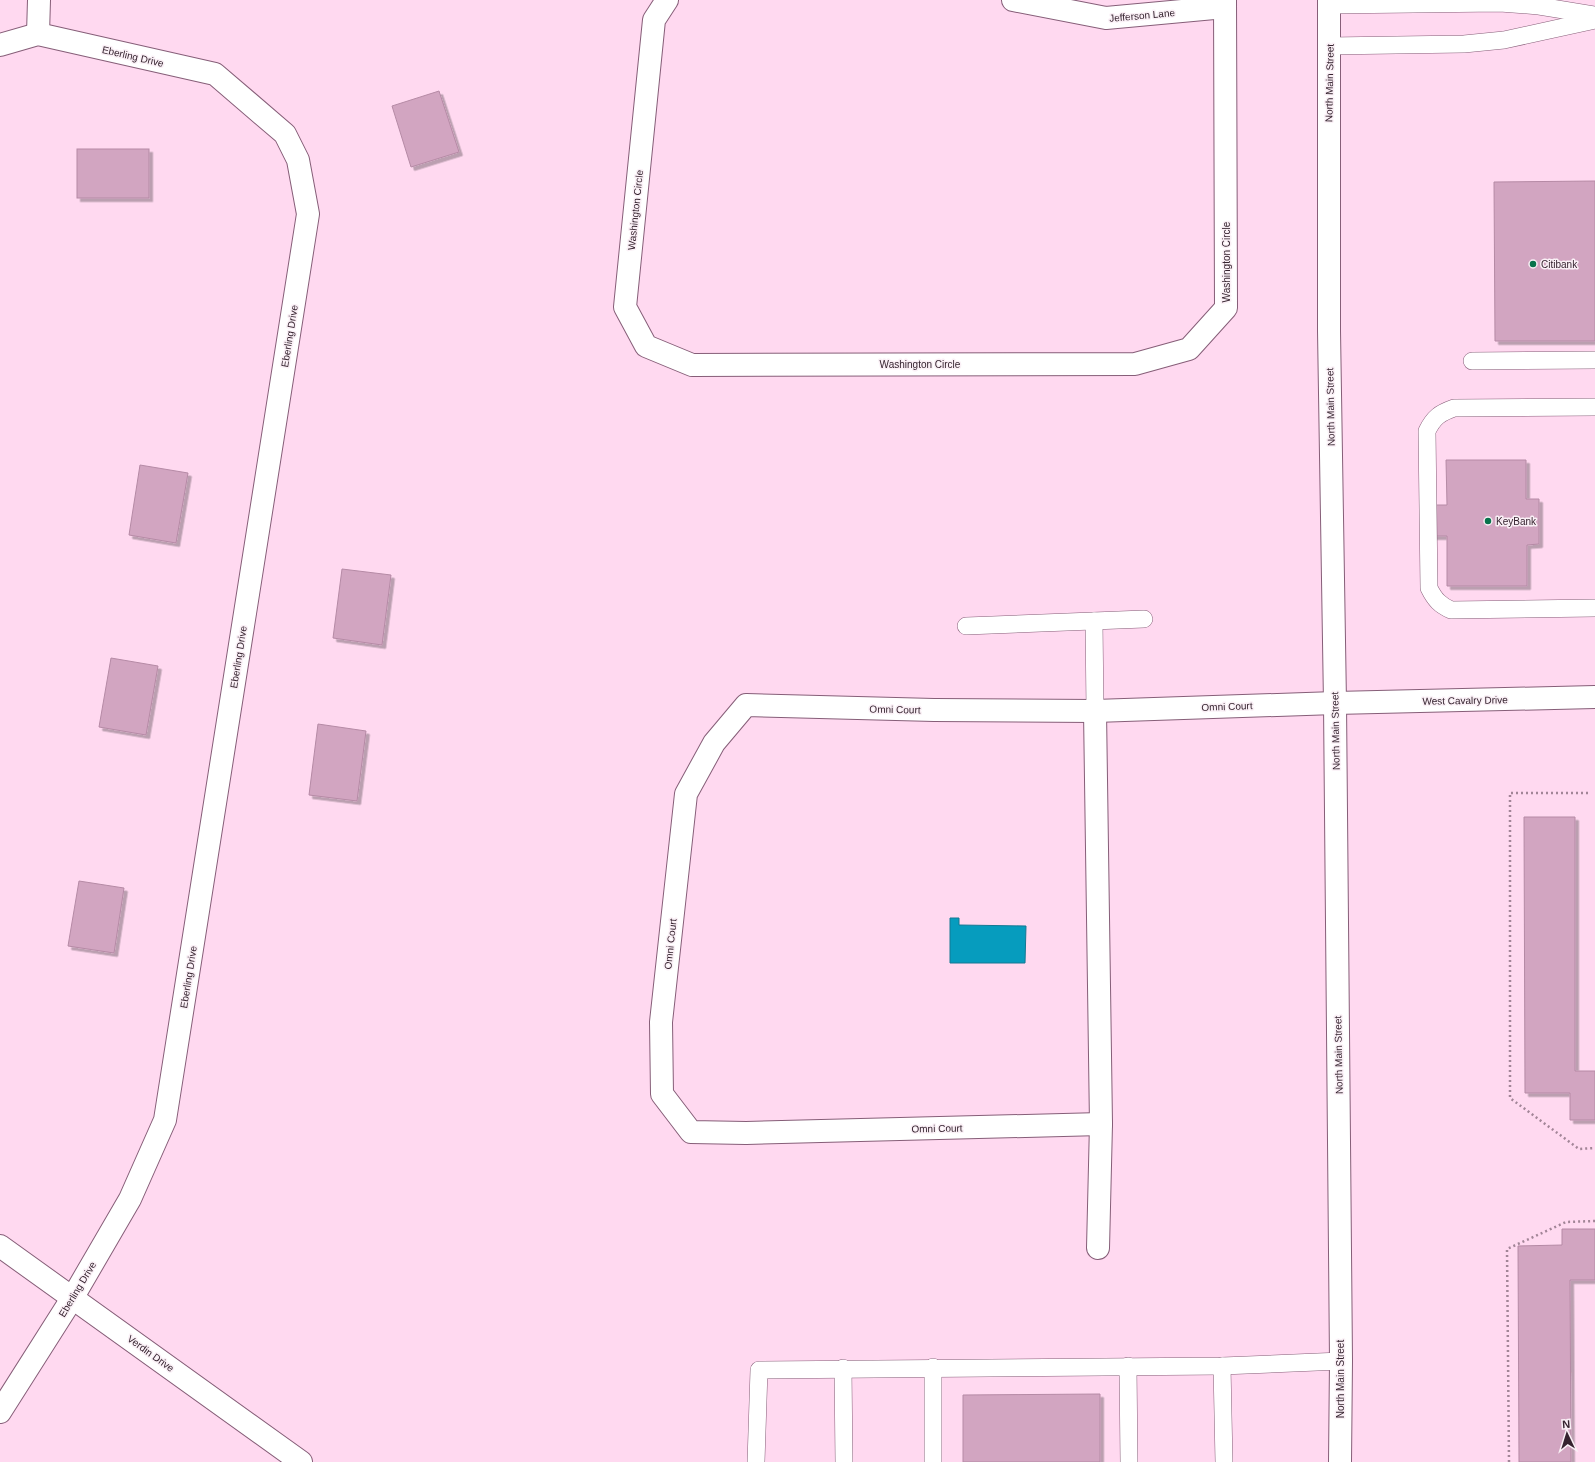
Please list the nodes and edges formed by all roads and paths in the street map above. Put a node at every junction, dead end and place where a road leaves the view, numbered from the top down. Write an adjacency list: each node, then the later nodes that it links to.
1 (39, 0): 8 (street)
2 (667, 0): 5 (street, Washington Circle)
3 (1013, 0): 5 (street, Jefferson Lane)
4 (1329, 2): 6 (lane); 10 (street, North Main Street)
5 (1225, 4)
6 (1595, 15)
7 (1595, 20): 10 (lane)
8 (38, 34): 9 (street); 27 (street, Eberling Drive)
9 (0, 45)
10 (1329, 46): 19 (street, North Main Street)
11 (1595, 360): 12 (lane)
12 (1472, 361)
13 (1595, 407): 14 (lane)
14 (1595, 608)
15 (1144, 619): 16 (lane)
16 (1094, 621): 17 (lane); 20 (lane)
17 (966, 626)
18 (1595, 697): 19 (street, West Cavalry Drive)
19 (1334, 703): 20 (street, Omni Court); 28 (street, North Main Street)
20 (1095, 711): 22 (street); 22 (street, Omni Court)
21 (1588, 793): 23 (path)
22 (1101, 1124): 26 (street)
23 (1595, 1148)
24 (1595, 1221): 41 (path)
25 (0, 1246): 27 (street, Verdin Drive)
26 (1098, 1248)
27 (74, 1297): 33 (street, Eberling Drive); 34 (street, Verdin Drive)
28 (1341, 1361): 30 (lane); 40 (street, North Main Street)
29 (1128, 1366): 30 (lane); 32 (lane); 38 (lane)
30 (1222, 1366): 39 (lane)
31 (843, 1368): 32 (lane); 35 (lane); 36 (lane)
32 (933, 1368): 37 (lane)
33 (0, 1412)
34 (301, 1462)
35 (756, 1462)
36 (844, 1462)
37 (933, 1462)
38 (1129, 1462)
39 (1224, 1462)
40 (1340, 1462)
41 (1509, 1462)

